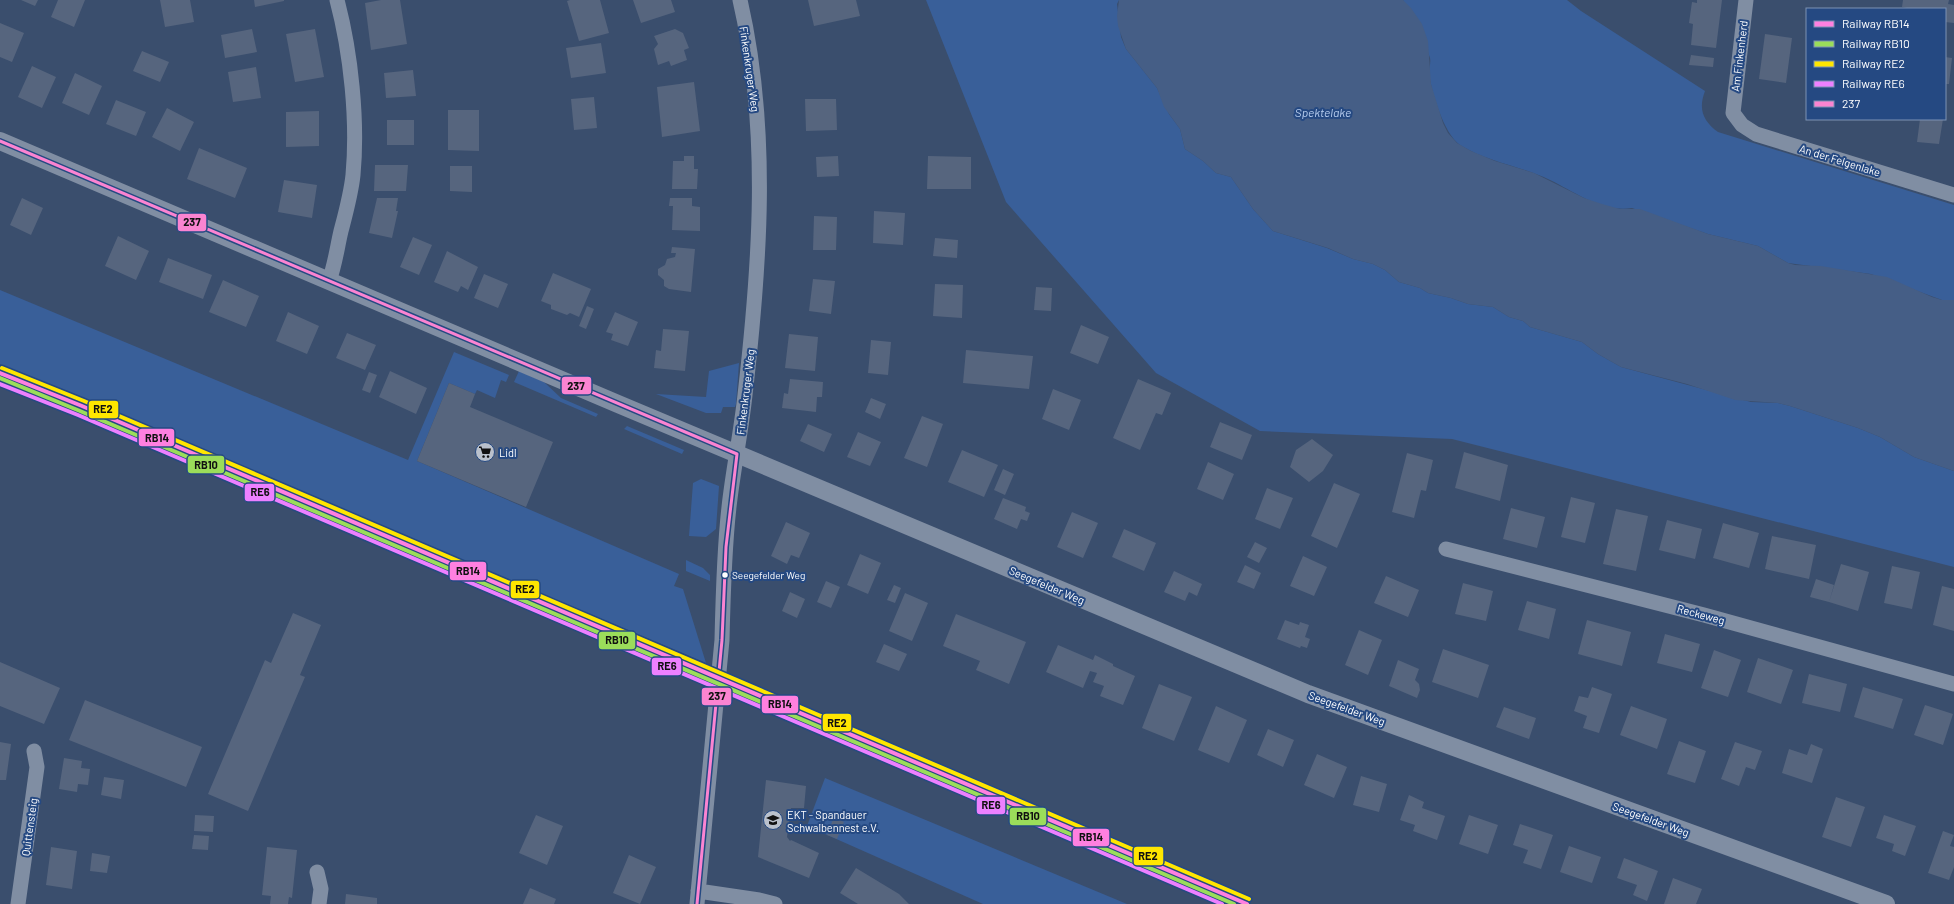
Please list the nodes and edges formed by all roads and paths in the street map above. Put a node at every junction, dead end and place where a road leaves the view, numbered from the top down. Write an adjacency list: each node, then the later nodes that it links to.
1 (337, 0): 7 (street)
2 (740, 0): 8 (street, Finkenkruger Weg)
3 (1746, 0): 4 (street, Am Finkenherd)
4 (1733, 113): 6 (street, An der Felgenlake)
5 (0, 141): 7 (street, Seegefelder Weg)
6 (1954, 196)
7 (329, 281): 8 (street, Seegefelder Weg)
8 (737, 454): 13 (street, Finkenkruger Weg); 17 (street, Seegefelder Weg)
9 (1446, 549): 10 (street, Reckeweg)
10 (1954, 684)
11 (34, 751): 14 (street, Quittensteig)
12 (317, 872): 15 (street)
13 (697, 898): 16 (street)
14 (18, 904)
15 (319, 904)
16 (775, 904)
17 (1886, 904)

